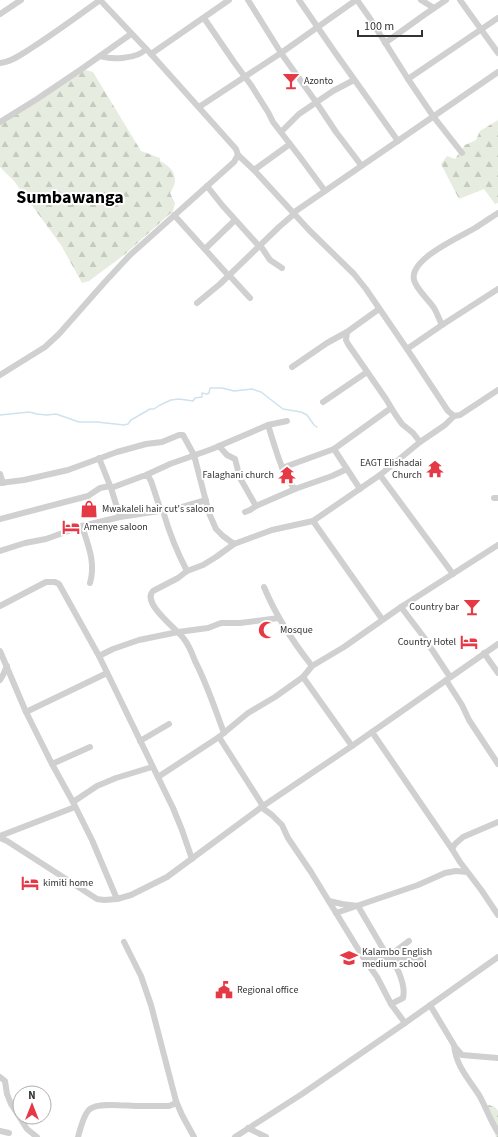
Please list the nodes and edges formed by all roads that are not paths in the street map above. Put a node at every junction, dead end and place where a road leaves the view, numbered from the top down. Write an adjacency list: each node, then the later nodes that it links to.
1 (21, 0): 11 (street)
2 (100, 0): 17 (street); 24 (street)
3 (229, 0): 13 (street)
4 (248, 0): 20 (street)
5 (301, 0): 15 (street)
6 (356, 0): 15 (street); 18 (street)
7 (420, 0): 10 (street); 12 (street)
8 (446, 0): 10 (street)
9 (460, 0): 16 (street)
10 (434, 8): 12 (street)
11 (0, 14)
12 (424, 15): 18 (street)
13 (204, 18): 22 (street); 26 (street)
14 (498, 18): 16 (street)
15 (317, 27): 20 (street); 28 (street)
16 (482, 30): 21 (street); 27 (street)
17 (131, 34): 19 (street); 23 (street)
18 (386, 43): 27 (street)
19 (146, 49): 22 (street); 23 (street)
20 (281, 53): 26 (street); 29 (street)
21 (498, 53)
22 (151, 54): 30 (street)
23 (100, 56): 32 (street)
24 (0, 63)
25 (498, 72): 31 (street)
26 (244, 77): 30 (street); 33 (street)
27 (408, 79): 31 (street)
28 (354, 80): 29 (street); 34 (street)
29 (316, 102): 33 (street); 38 (street)
30 (198, 107): 37 (street)
31 (433, 116): 34 (street); 36 (street)
32 (0, 122)
33 (281, 132): 35 (street)
34 (398, 141): 38 (street)
35 (290, 144): 39 (street); 41 (street)
36 (462, 153)
37 (238, 155): 39 (street); 40 (street)
38 (361, 165): 41 (street)
39 (254, 170): 43 (street)
40 (207, 186): 44 (street); 45 (street)
41 (325, 191): 43 (street)
42 (498, 213): 54 (street)
43 (294, 214): 46 (street); 53 (street)
44 (174, 215): 47 (street); 59 (street)
45 (235, 220): 46 (street); 47 (street)
46 (260, 245): 48 (street); 49 (street)
47 (205, 249): 49 (street)
48 (282, 268)
49 (228, 275): 51 (street); 52 (street)
50 (498, 289): 54 (street)
51 (250, 298)
52 (197, 303)
53 (379, 309): 55 (street); 56 (street)
54 (442, 325): 56 (street)
55 (347, 332): 57 (street); 58 (street)
56 (407, 349): 63 (street)
57 (292, 367)
58 (367, 372): 61 (street); 62 (street)
59 (0, 375)
60 (498, 390): 63 (street)
61 (323, 402)
62 (391, 408): 66 (street); 68 (street)
63 (454, 416): 66 (street)
64 (287, 421): 65 (street)
65 (268, 425): 67 (street); 71 (street)
66 (420, 442): 75 (street)
67 (219, 446): 69 (street); 81 (street)
68 (334, 449): 71 (street); 72 (street)
69 (194, 455): 70 (street); 74 (street); 80 (street)
70 (99, 458): 76 (street); 77 (street)
71 (282, 468): 78 (street)
72 (347, 470): 78 (street); 79 (street)
73 (0, 474): 76 (street)
74 (146, 475): 77 (street); 82 (street)
75 (380, 475): 79 (street); 92 (street)
76 (2, 483)
77 (110, 487): 84 (street); 85 (street)
78 (295, 489): 81 (street)
79 (360, 489): 86 (street)
80 (206, 500): 82 (street); 88 (street)
81 (256, 506): 83 (street)
82 (162, 511): 84 (street); 91 (street)
83 (245, 512)
84 (120, 518): 87 (street)
85 (0, 520)
86 (313, 521): 88 (street); 98 (street)
87 (82, 526): 90 (street); 93 (street)
88 (234, 544): 91 (street)
89 (498, 545): 92 (street)
90 (0, 551)
91 (188, 572): 99 (street)
92 (453, 574): 96 (street)
93 (90, 582)
94 (264, 588): 97 (street)
95 (0, 606): 103 (street)
96 (401, 607): 98 (street); 109 (street)
97 (280, 618): 99 (street); 105 (street)
98 (382, 619): 105 (street)
99 (178, 632): 103 (street); 114 (street)
100 (498, 644): 102 (street)
101 (0, 651): 104 (street)
102 (484, 654): 107 (street); 109 (street)
103 (99, 656): 106 (street)
104 (7, 666): 110 (street); 111 (street)
105 (312, 666): 108 (street)
106 (106, 672): 111 (street); 115 (street)
107 (498, 673)
108 (303, 677): 114 (street); 116 (street)
109 (448, 678): 113 (street); 119 (street)
110 (0, 680)
111 (26, 712): 118 (street)
112 (169, 724): 115 (street)
113 (372, 732): 116 (street); 126 (street)
114 (222, 735): 121 (street); 123 (street)
115 (140, 742): 120 (street)
116 (352, 746): 123 (street)
117 (90, 747): 118 (street)
118 (52, 764): 122 (street)
119 (498, 764)
120 (152, 767): 121 (street); 122 (street)
121 (158, 777): 127 (street)
122 (74, 805): 125 (street); 131 (street)
123 (262, 806): 127 (street); 132 (street)
124 (498, 822): 126 (street)
125 (0, 837): 131 (street)
126 (452, 849): 128 (street)
127 (192, 859): 131 (street)
128 (460, 862): 129 (street); 130 (street)
129 (456, 871): 130 (street); 133 (street)
130 (467, 872): 135 (street)
131 (117, 899)
132 (329, 901): 133 (street); 134 (street)
133 (358, 906): 134 (street); 140 (street)
134 (336, 912): 138 (street)
135 (498, 915)
136 (409, 941): 140 (street)
137 (124, 942): 148 (street)
138 (363, 957): 140 (street); 142 (street)
139 (498, 957): 143 (street)
140 (389, 958): 141 (street); 142 (street)
141 (421, 960)
142 (391, 1004): 144 (street)
143 (430, 1005): 144 (street); 145 (street)
144 (406, 1023): 149 (street)
145 (455, 1047): 146 (street); 151 (street)
146 (498, 1058)
147 (0, 1078): 153 (street)
148 (176, 1101): 154 (street); 155 (street)
149 (248, 1128): 156 (street); 157 (street)
150 (0, 1131): 152 (street)
151 (498, 1132)
152 (9, 1133)
153 (37, 1137)
154 (78, 1137)
155 (194, 1137)
156 (235, 1137)
157 (266, 1137)

